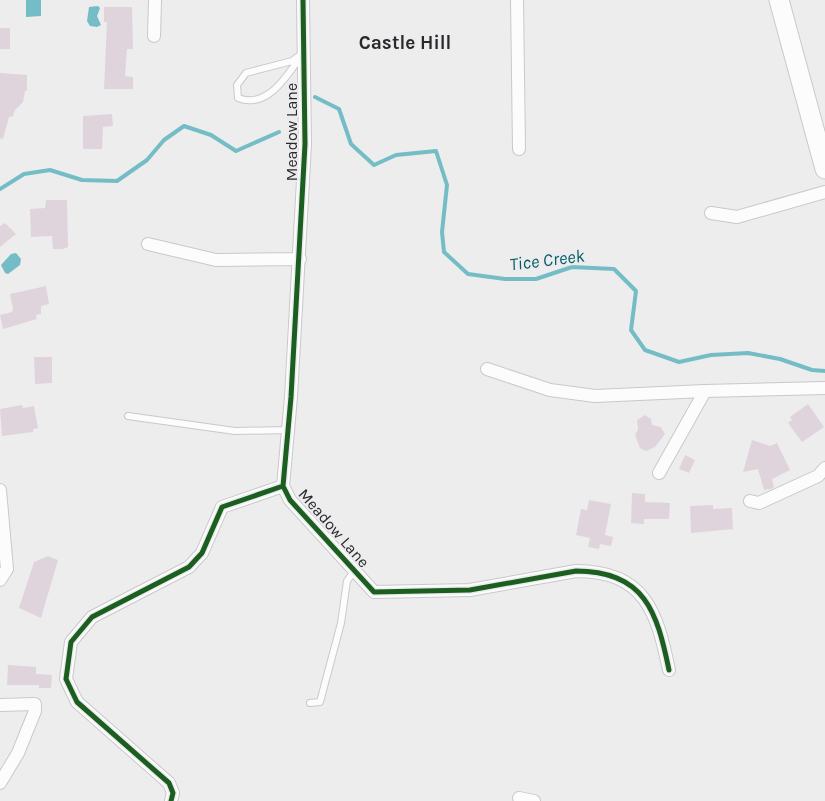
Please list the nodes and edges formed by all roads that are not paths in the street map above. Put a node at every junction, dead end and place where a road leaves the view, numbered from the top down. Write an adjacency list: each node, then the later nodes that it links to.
1 (154, 0): 5 (street)
2 (302, 0): 6 (street, Meadow Lane)
3 (517, 0): 7 (street)
4 (779, 0): 8 (street)
5 (154, 36)
6 (304, 53): 6 (lane); 12 (street, Meadow Lane)
7 (519, 149)
8 (824, 160)
9 (825, 192): 10 (street)
10 (711, 213)
11 (148, 244): 12 (street)
12 (300, 259): 17 (street, Meadow Lane)
13 (487, 369): 15 (street)
14 (825, 388): 15 (street)
15 (705, 391): 19 (street)
16 (128, 416): 17 (lane)
17 (287, 430): 20 (street, Meadow Lane)
18 (825, 468): 22 (street)
19 (659, 473)
20 (283, 486): 23 (street, Meadow Lane); 30 (street)
21 (0, 490): 24 (street)
22 (750, 501)
23 (355, 570): 25 (street, Meadow Lane); 26 (lane)
24 (0, 580)
25 (669, 670)
26 (310, 703)
27 (0, 705): 28 (street)
28 (0, 783)
29 (519, 798): 31 (street)
30 (172, 801)
31 (534, 801)

